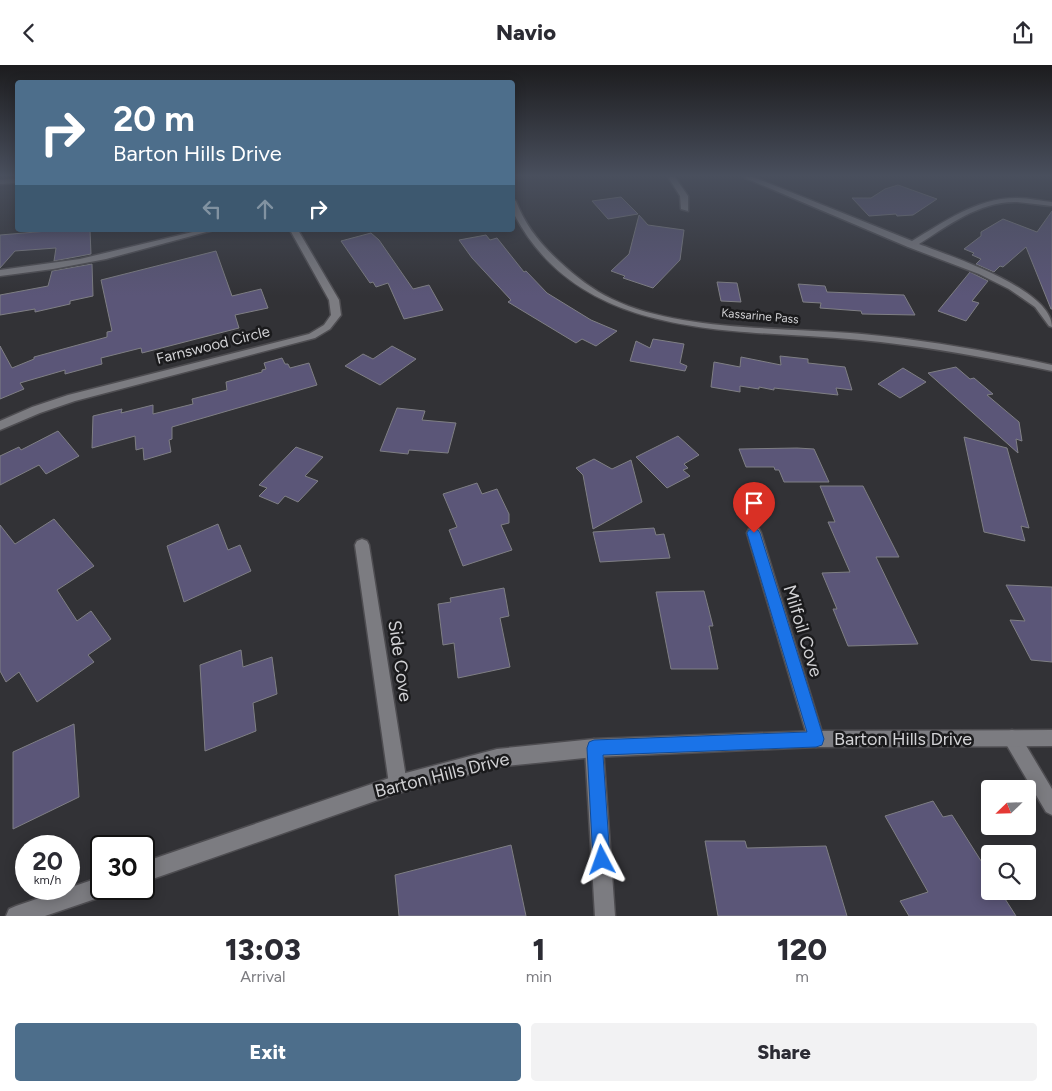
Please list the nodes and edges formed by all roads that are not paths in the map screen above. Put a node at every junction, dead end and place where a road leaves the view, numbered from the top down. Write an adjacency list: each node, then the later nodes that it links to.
1 (517, 217): 9 (street, Kassarine Pass)
2 (842, 217): 6 (street)
3 (959, 217): 6 (street)
4 (202, 232): 7 (street)
5 (295, 232): 10 (street, Farnswood Circle)
6 (911, 245): 8 (street)
7 (0, 273)
8 (1052, 324)
9 (1052, 368)
10 (0, 425)
11 (754, 533): 14 (street, Milfoil Cove)
12 (362, 545): 17 (street, Side Cove)
13 (1052, 737): 15 (street, Barton Hills Drive)
14 (816, 739): 15 (street, Barton Hills Drive); 16 (street, Barton Hills Drive)
15 (1012, 739): 18 (street)
16 (594, 748): 17 (street, Barton Hills Drive); 22 (street)
17 (398, 784): 19 (street, Barton Hills Drive)
18 (1052, 806)
19 (155, 868)
20 (90, 891): 21 (street)
21 (16, 916)
22 (605, 916)

